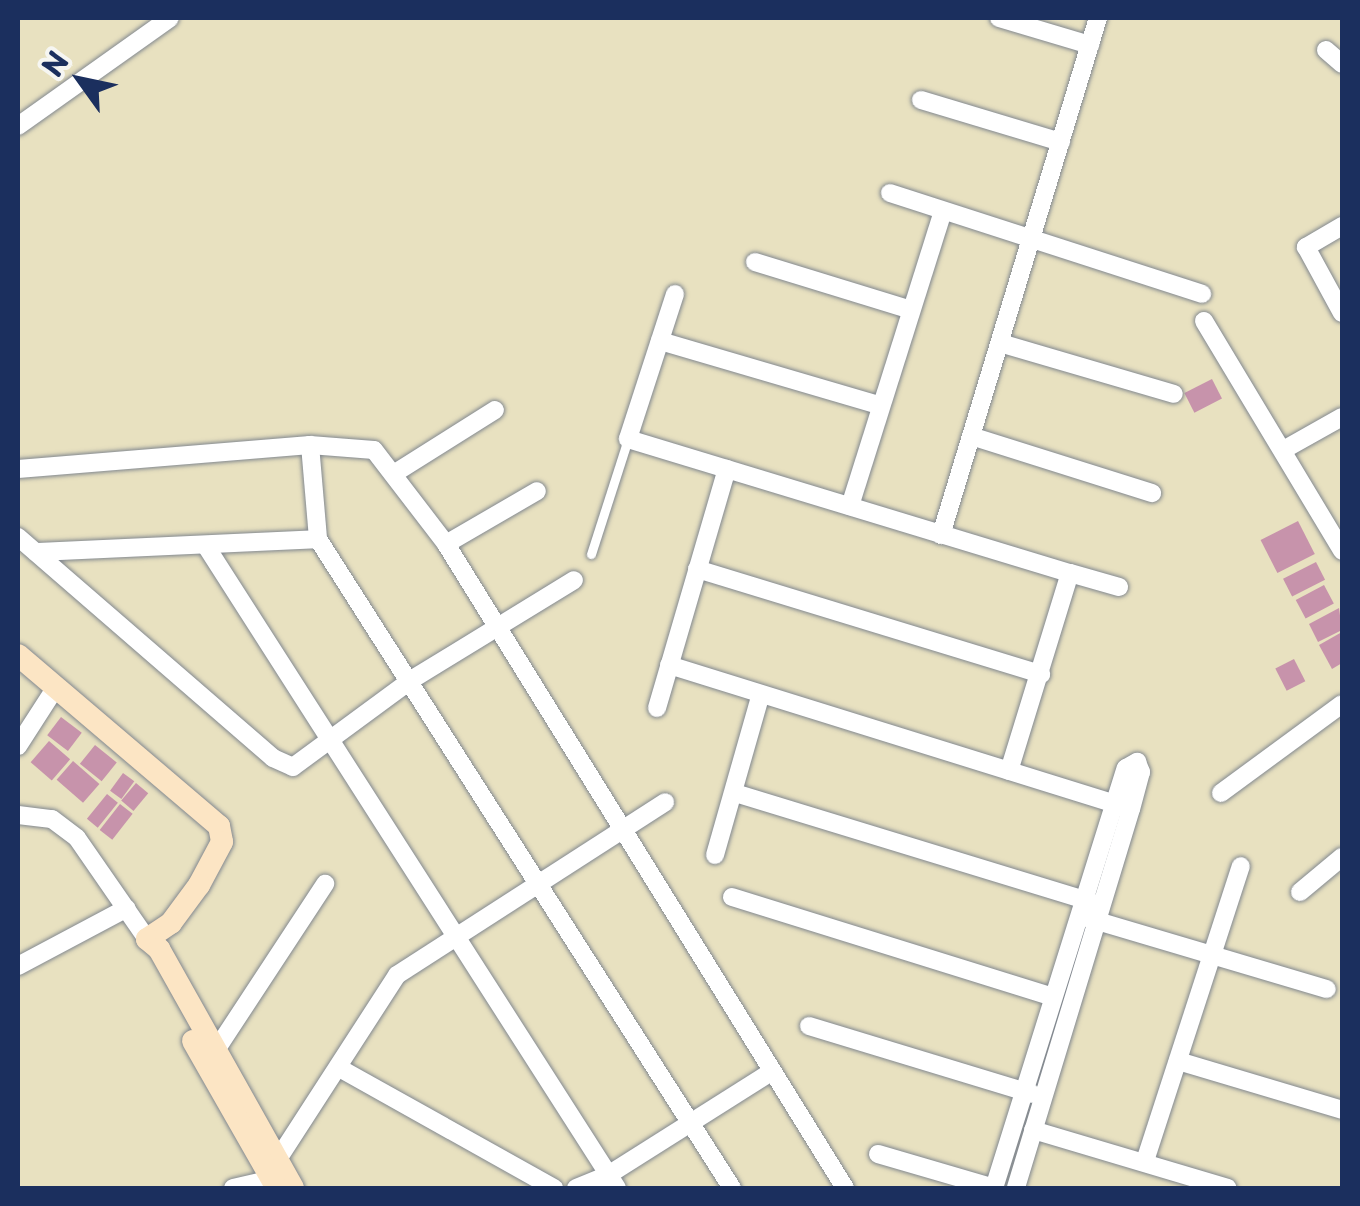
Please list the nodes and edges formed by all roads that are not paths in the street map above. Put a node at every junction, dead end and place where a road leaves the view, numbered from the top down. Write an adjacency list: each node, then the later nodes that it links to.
1 (170, 18): 8 (street)
2 (999, 18): 4 (street)
3 (1098, 18): 4 (street)
4 (1090, 45): 9 (street)
5 (1326, 50): 6 (street)
6 (1342, 64)
7 (920, 100): 9 (street)
8 (18, 126)
9 (1061, 142): 13 (street)
10 (890, 193): 11 (street)
11 (943, 212): 13 (street); 17 (street)
12 (1342, 226): 18 (street)
13 (1033, 240): 16 (street); 21 (street)
14 (755, 262): 17 (street)
15 (675, 294): 20 (street)
16 (1202, 294)
17 (908, 309): 23 (street)
18 (1342, 313)
19 (1204, 321): 29 (street)
20 (660, 341): 23 (street); 27 (street)
21 (1000, 343): 22 (street); 26 (street)
22 (1174, 394)
23 (880, 405): 35 (street)
24 (495, 410): 32 (street)
25 (1342, 417): 29 (street)
26 (971, 436): 34 (street); 36 (street)
27 (628, 439): 30 (street); 43 (lane)
28 (310, 446): 31 (street); 32 (street); 38 (street)
29 (1285, 449): 41 (street)
30 (727, 469): 35 (street); 44 (street)
31 (18, 470)
32 (395, 474): 39 (street)
33 (537, 491): 39 (street)
34 (1152, 493)
35 (850, 506): 36 (street)
36 (941, 535): 45 (street)
37 (18, 537): 42 (street)
38 (318, 539): 40 (street); 52 (street)
39 (446, 544): 48 (street)
40 (206, 546): 42 (street); 57 (street)
41 (1342, 551)
42 (36, 552): 57 (street)
43 (590, 554)
44 (698, 569): 50 (street); 51 (street)
45 (1070, 573): 47 (street); 51 (street)
46 (574, 580): 48 (street)
47 (1119, 587)
48 (496, 629): 52 (street); 64 (street)
49 (18, 656): 53 (street)
50 (669, 666): 54 (street); 56 (street)
51 (1041, 674): 59 (street)
52 (411, 680): 57 (street); 68 (street)
53 (56, 687): 58 (street); 75 (street)
54 (761, 694): 59 (street); 60 (street)
55 (1342, 704): 61 (street)
56 (657, 708)
57 (330, 739): 74 (street)
58 (18, 746)
59 (1009, 770): 73 (street)
60 (735, 793): 65 (street); 73 (street)
61 (1221, 793)
62 (665, 802): 64 (street)
63 (18, 815): 72 (street)
64 (619, 830): 68 (street); 84 (street)
65 (715, 855)
66 (1342, 857): 70 (street)
67 (1241, 866): 76 (street)
68 (539, 880): 74 (street); 87 (street)
69 (325, 884): 81 (street)
70 (1300, 892)
71 (732, 898): 79 (street)
72 (127, 908): 75 (street); 77 (street)
73 (1090, 910): 76 (street); 79 (street); 85 (street)
74 (454, 937): 83 (street); 92 (street)
75 (147, 940): 81 (street); 91 (street)
76 (1213, 954): 78 (street); 82 (street)
77 (18, 966)
78 (1326, 989)
79 (1052, 997): 85 (street)
80 (809, 1026): 85 (street)
81 (216, 1050): 91 (street)
82 (1178, 1061): 86 (street); 90 (street)
83 (340, 1069): 91 (street); 95 (street)
84 (770, 1072): 87 (street); 98 (street)
85 (1034, 1094): 88 (street); 99 (street)
86 (1342, 1110)
87 (692, 1125): 92 (street); 97 (street)
88 (1032, 1130): 90 (street); 100 (street)
89 (878, 1154): 99 (street)
90 (1144, 1162): 101 (street)
91 (275, 1176): 93 (street); 94 (street)
92 (613, 1182): 96 (street)
93 (233, 1188)
94 (293, 1188)
95 (554, 1188)
96 (576, 1188)
97 (732, 1188)
98 (845, 1188)
99 (994, 1188)
100 (1016, 1188)
101 (1228, 1188)

